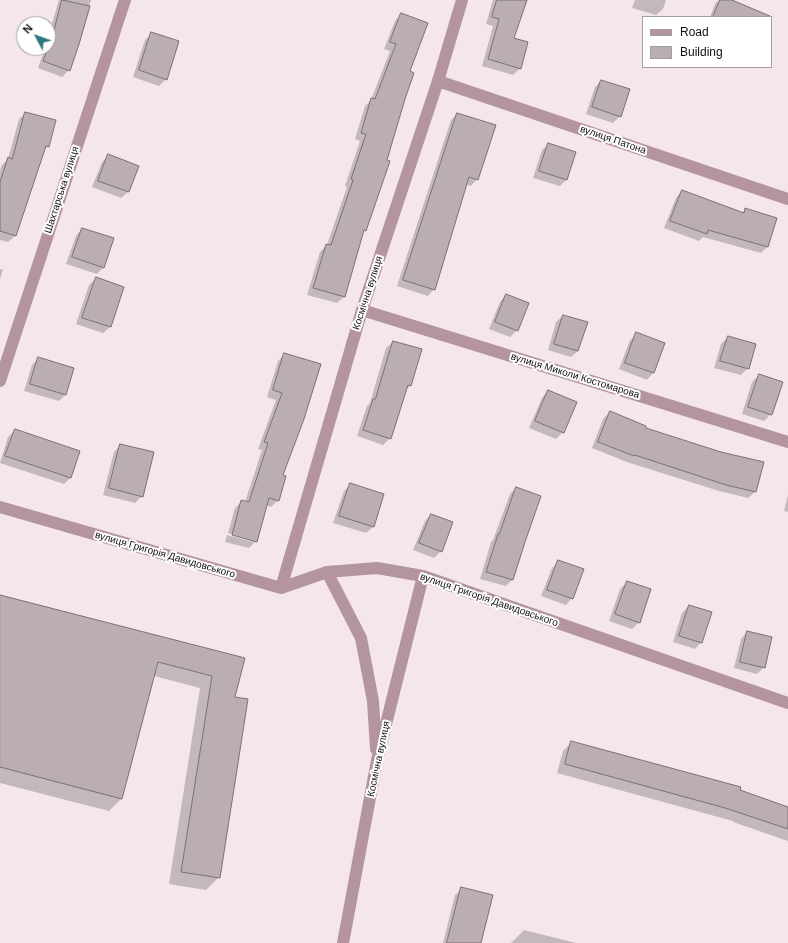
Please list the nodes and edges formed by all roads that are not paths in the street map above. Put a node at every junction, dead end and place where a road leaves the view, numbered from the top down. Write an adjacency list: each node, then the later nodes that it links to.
1 (125, 0): 6 (street, Шахтарська вулиця)
2 (462, 0): 3 (street, Космічна вулиця)
3 (438, 81): 4 (street, вулиця Патона); 5 (street, Космічна вулиця)
4 (788, 199)
5 (362, 310): 7 (street, вулиця Миколи Костомарова); 11 (street, Космічна вулиця)
6 (0, 381)
7 (788, 442)
8 (0, 507): 11 (street, вулиця Григорія Давидовського)
9 (328, 572): 10 (street, вулиця Григорія Давидовського); 11 (street, вулиця Григорія Давидовського); 13 (street)
10 (423, 576): 12 (street, вулиця Григорія Давидовського); 13 (street, Космічна вулиця)
11 (281, 588)
12 (788, 703)
13 (377, 760): 14 (street, Космічна вулиця)
14 (344, 943)

